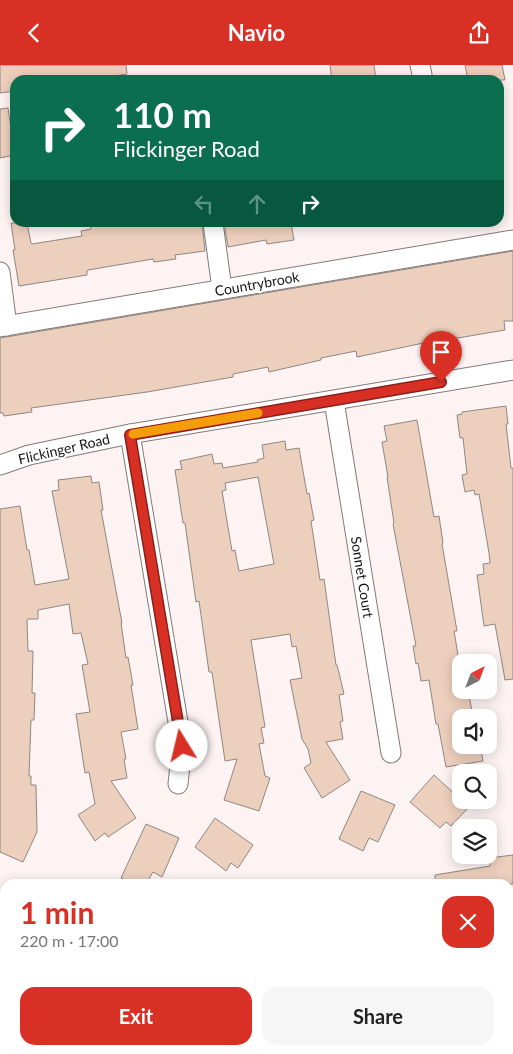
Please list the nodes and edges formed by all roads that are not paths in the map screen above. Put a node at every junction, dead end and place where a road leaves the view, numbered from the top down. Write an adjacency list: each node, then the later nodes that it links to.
1 (214, 227): 4 (street)
2 (513, 240): 4 (street, Countrybrook)
3 (0, 272): 5 (street)
4 (222, 289): 5 (street, Countrybrook)
5 (4, 327)
6 (513, 370): 7 (street, Flickinger Road)
7 (334, 401): 8 (street, Flickinger Road); 10 (street, Sonnet Court)
8 (130, 435): 9 (street, Flickinger Road); 11 (street)
9 (0, 465)
10 (391, 753)
11 (178, 783)

